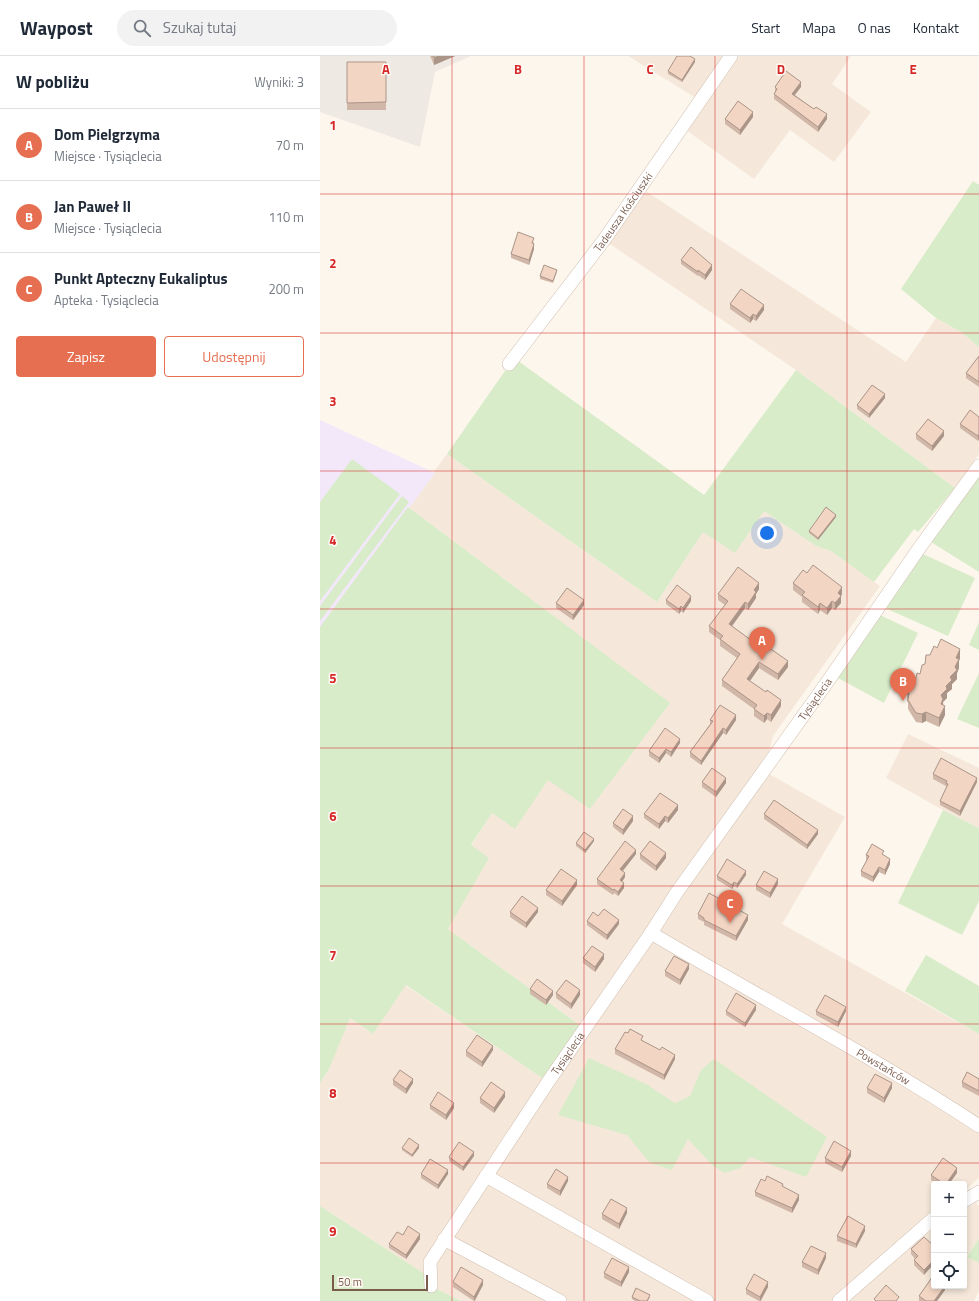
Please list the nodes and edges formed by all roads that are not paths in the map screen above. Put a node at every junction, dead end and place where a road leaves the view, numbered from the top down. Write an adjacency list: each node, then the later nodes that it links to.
1 (731, 56): 2 (street, Tadeusza Kościuszki)
2 (509, 364)
3 (979, 466): 4 (street, Tysiąclecia)
4 (651, 933): 5 (street, Powstańców); 6 (street, Tysiąclecia)
5 (979, 1126)
6 (486, 1176): 10 (street, Tysiąclecia); 13 (street)
7 (978, 1194): 8 (street)
8 (967, 1200)
9 (931, 1221): 14 (street)
10 (444, 1240): 11 (street, Tysiąclecia); 12 (street)
11 (431, 1286)
12 (560, 1301)
13 (707, 1301)
14 (838, 1301)

